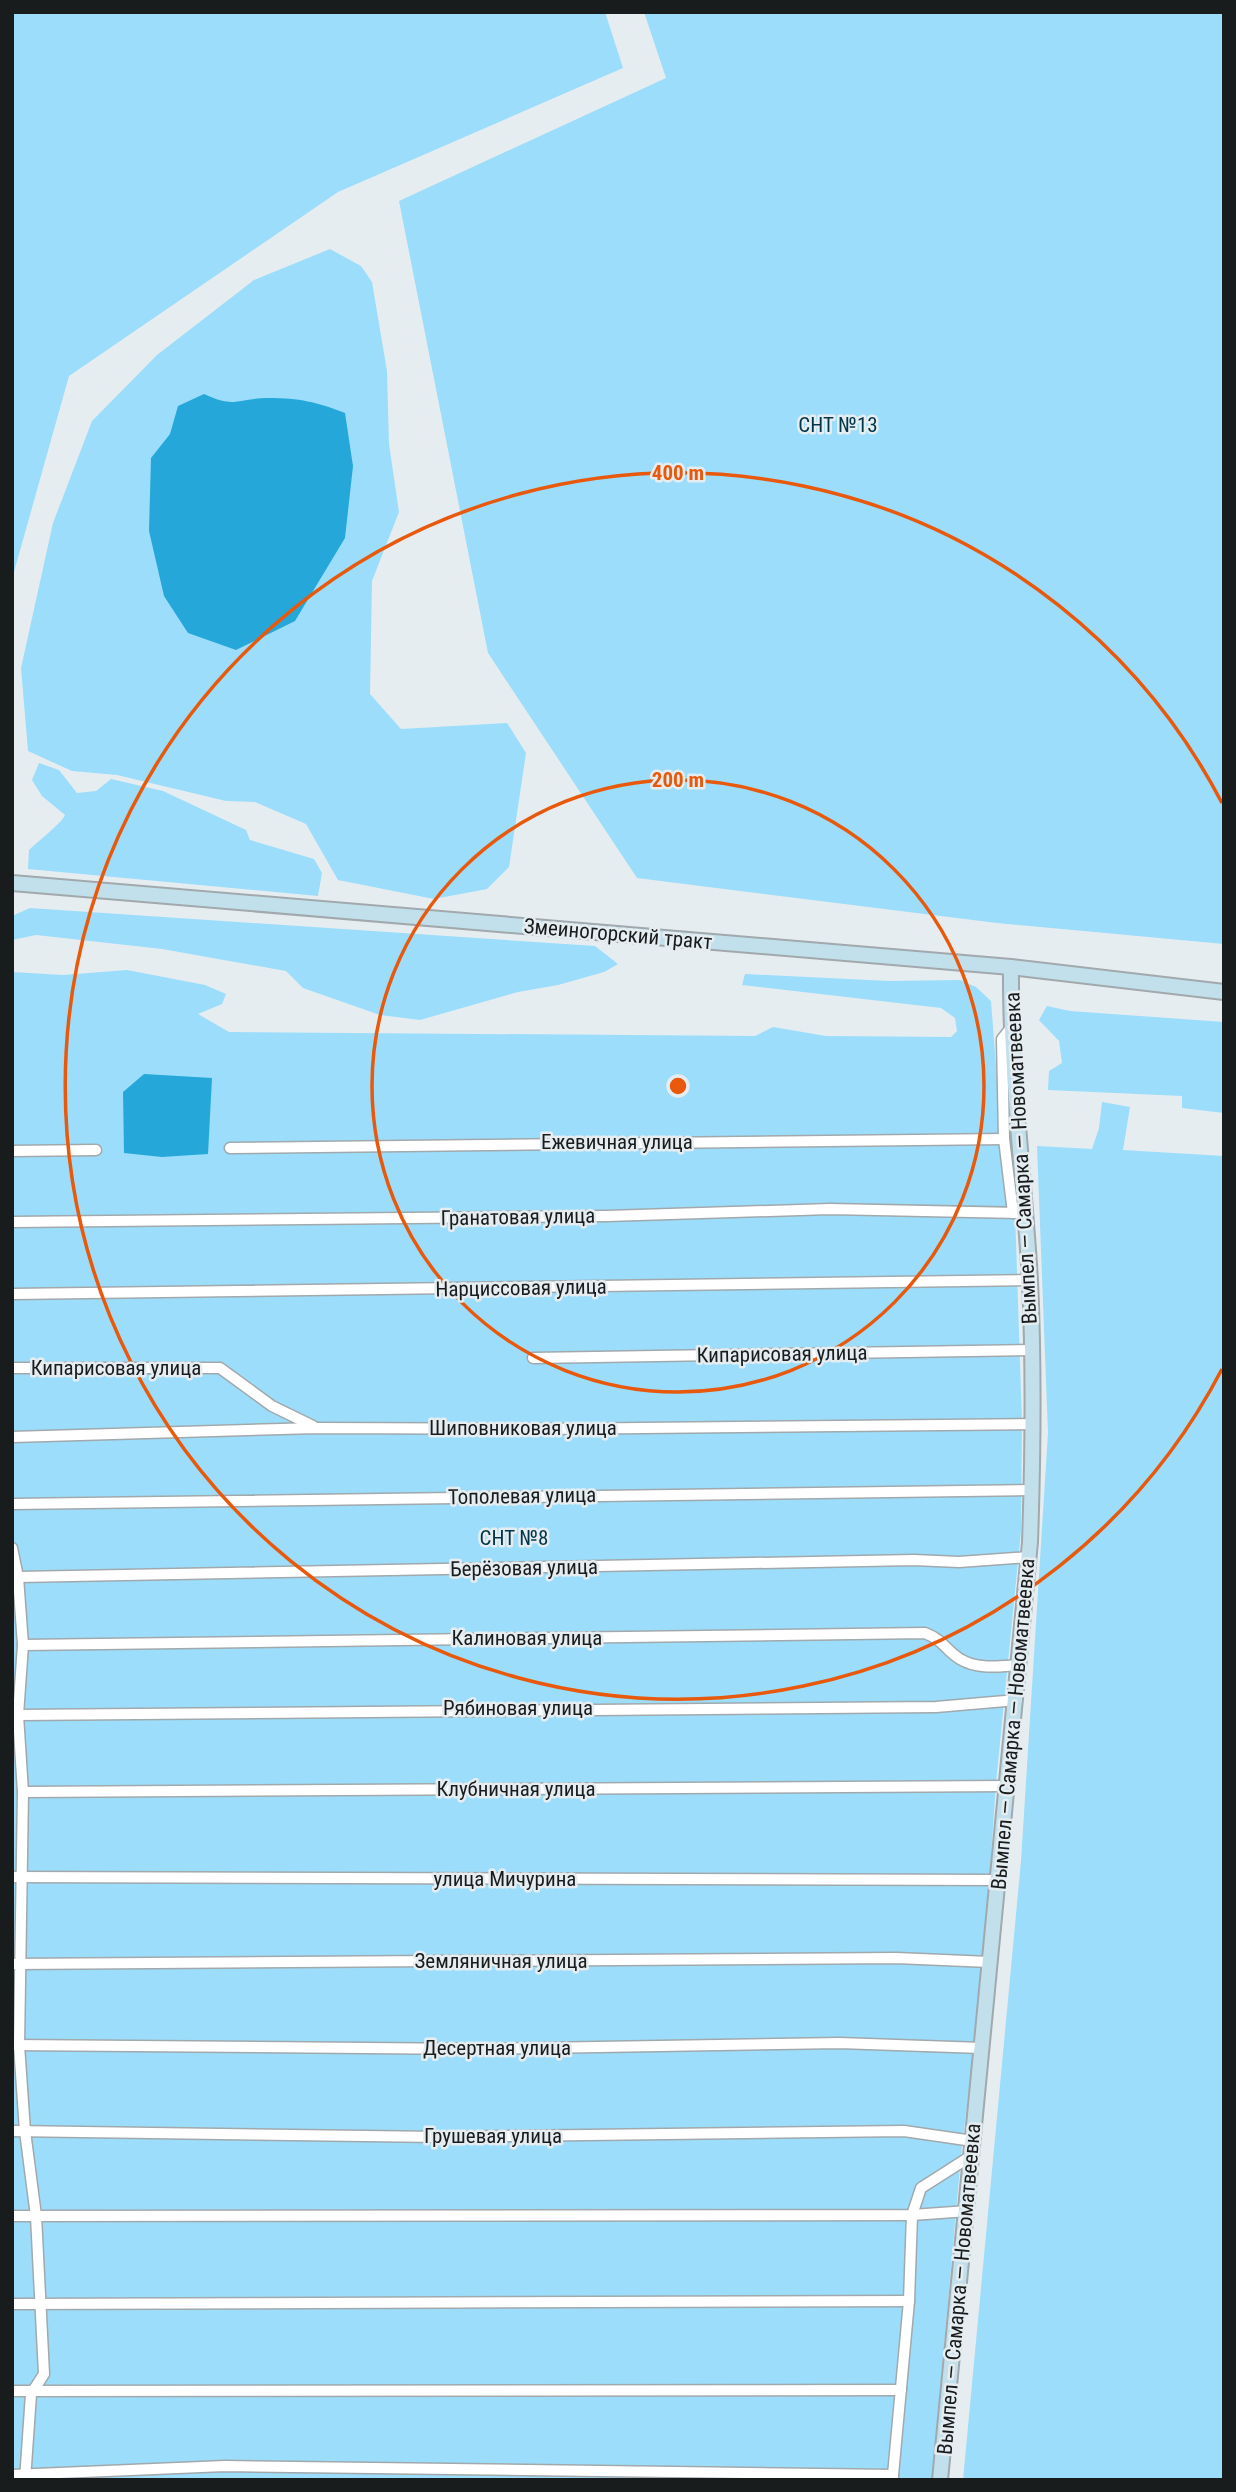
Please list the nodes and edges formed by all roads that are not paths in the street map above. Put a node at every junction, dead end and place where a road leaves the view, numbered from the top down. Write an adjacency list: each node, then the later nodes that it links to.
1 (12, 883): 2 (main road, Змеиногорский тракт)
2 (1011, 967): 3 (main road, Змеиногорский тракт); 4 (main road, Вымпел — Самарка — Новоматвеевка)
3 (1224, 992)
4 (1010, 1029): 5 (street); 9 (main road, Вымпел — Самарка — Новоматвеевка)
5 (1004, 1139): 6 (street, Ежевичная улица); 9 (street)
6 (230, 1148)
7 (96, 1150): 8 (street)
8 (12, 1151)
9 (1019, 1213): 10 (street, Гранатовая улица); 11 (main road, Вымпел — Самарка — Новоматвеевка)
10 (12, 1222)
11 (1030, 1280): 12 (street, Нарциссовая улица); 13 (main road, Вымпел — Самарка — Новоматвеевка)
12 (12, 1294)
13 (1032, 1350): 14 (street, Кипарисовая улица); 16 (main road, Вымпел — Самарка — Новоматвеевка)
14 (533, 1358)
15 (12, 1368): 17 (street, Кипарисовая улица)
16 (1034, 1424): 17 (street, Шиповниковая улица); 19 (main road, Вымпел — Самарка — Новоматвеевка)
17 (317, 1428): 18 (street, Шиповниковая улица)
18 (12, 1437)
19 (1032, 1490): 20 (street, Тополевая улица); 22 (main road, Вымпел — Самарка — Новоматвеевка)
20 (12, 1504)
21 (12, 1548): 23 (street)
22 (1029, 1558): 23 (street, Берёзовая улица); 25 (main road, Вымпел — Самарка — Новоматвеевка)
23 (18, 1577): 24 (street)
24 (23, 1645): 25 (street, Калиновая улица); 27 (street)
25 (1020, 1665): 26 (main road, Вымпел — Самарка — Новоматвеевка)
26 (1017, 1700): 27 (street, Рябиновая улица); 28 (main road, Вымпел — Самарка — Новоматвеевка)
27 (18, 1715): 29 (street)
28 (1009, 1786): 29 (street, Клубничная улица); 31 (main road, Вымпел — Самарка — Новоматвеевка)
29 (23, 1792): 30 (street)
30 (16, 1877): 31 (street, улица Мичурина); 33 (street)
31 (999, 1881): 32 (main road, Вымпел — Самарка — Новоматвеевка)
32 (990, 1962): 33 (street, Земляничная улица); 35 (main road, Вымпел — Самарка — Новоматвеевка)
33 (15, 1964): 34 (street)
34 (16, 2045): 35 (street, Десертная улица); 37 (street)
35 (982, 2048): 38 (main road, Вымпел — Самарка — Новоматвеевка)
36 (12, 2131): 37 (street, Грушевая улица)
37 (26, 2131): 38 (street, Грушевая улица); 43 (street)
38 (973, 2141): 39 (main road, Вымпел — Самарка — Новоматвеевка)
39 (971, 2156): 40 (main road, Вымпел — Самарка — Новоматвеевка); 41 (street)
40 (968, 2211): 41 (street); 53 (main road, Вымпел — Самарка — Новоматвеевка)
41 (912, 2215): 43 (street); 44 (street)
42 (12, 2216): 43 (street)
43 (36, 2216): 46 (street)
44 (909, 2301): 46 (street); 48 (street)
45 (12, 2304): 46 (street)
46 (41, 2304): 49 (street)
47 (12, 2390): 49 (street)
48 (901, 2390): 49 (street); 52 (street)
49 (33, 2391): 51 (street)
50 (12, 2475): 51 (street)
51 (25, 2477): 52 (street)
52 (893, 2477)
53 (940, 2480)

